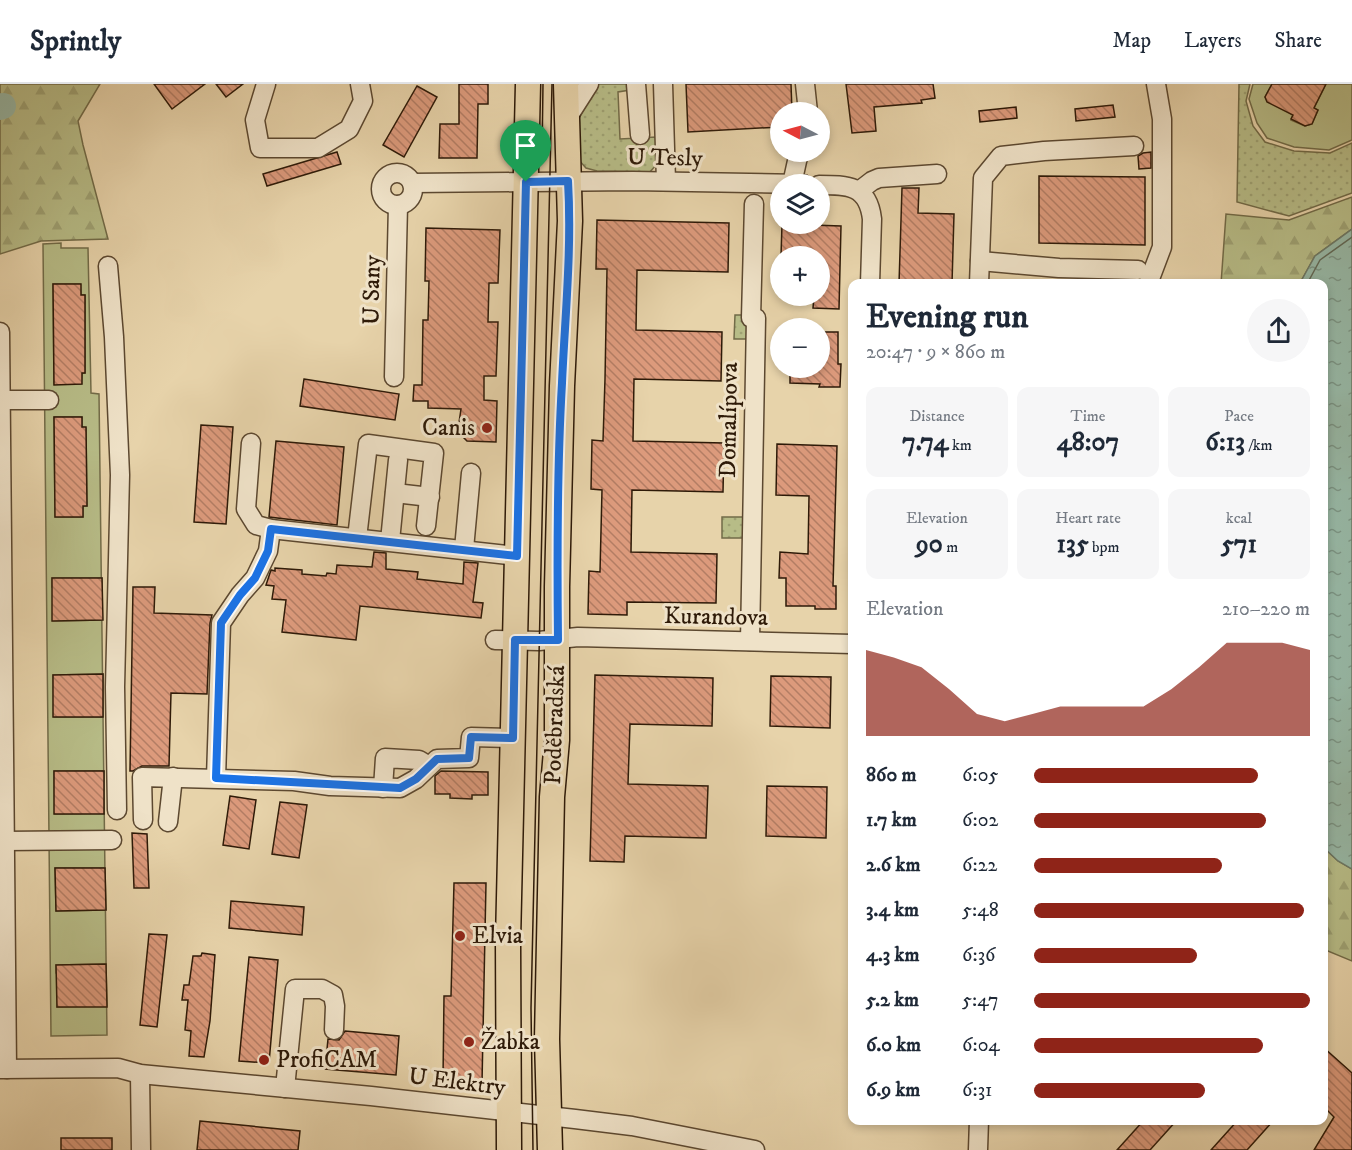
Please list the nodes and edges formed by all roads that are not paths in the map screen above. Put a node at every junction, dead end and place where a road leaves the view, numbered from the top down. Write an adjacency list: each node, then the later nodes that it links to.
1 (266, 84): 2 (street)
2 (360, 84)
3 (528, 84): 17 (main road, Poděbradská)
4 (566, 84): 11 (main road, Poděbradská)
5 (588, 84): 11 (street)
6 (636, 84): 12 (street)
7 (663, 84): 16 (street)
8 (805, 84): 10 (street)
9 (1156, 84): 26 (street)
10 (807, 102)
11 (566, 120): 15 (main road, Poděbradská)
12 (640, 135)
13 (1134, 146): 24 (street)
14 (937, 174): 21 (street)
15 (568, 181): 16 (street, U Tesly); 17 (street, U Tesly); 45 (main road, Poděbradská)
16 (666, 181): 19 (street, U Tesly)
17 (526, 182): 18 (street, U Tesly); 43 (main road, Poděbradská)
18 (412, 183): 23 (street); 23 (street)
19 (770, 183)
20 (830, 185): 21 (street)
21 (859, 191): 27 (street)
22 (754, 204): 47 (street, Domalípova)
23 (398, 205): 30 (street, U Sany)
24 (980, 261): 26 (street); 28 (street)
25 (108, 266): 51 (street)
26 (1143, 277)
27 (870, 279)
28 (979, 279)
29 (0, 332): 31 (street)
30 (394, 377)
31 (1, 400): 32 (street); 44 (street)
32 (49, 400)
33 (251, 443): 39 (street)
34 (398, 460): 36 (street)
35 (471, 472): 42 (street)
36 (395, 493): 37 (street); 41 (street)
37 (430, 497): 38 (street); 40 (street)
38 (426, 526)
39 (271, 529): 40 (street); 54 (street)
40 (357, 538): 41 (street)
41 (390, 541): 42 (street)
42 (464, 549): 43 (street)
43 (517, 556): 46 (main road, Poděbradská)
44 (1, 599): 60 (street)
45 (568, 638): 46 (street, Kurandova); 47 (street, Kurandova); 66 (main road, Poděbradská)
46 (505, 640): 49 (main road, Poděbradská)
47 (750, 642): 48 (street, Kurandova)
48 (848, 644)
49 (513, 738): 50 (street); 65 (main road, Poděbradská)
50 (429, 766): 55 (street); 55 (street)
51 (116, 776): 52 (street); 56 (street)
52 (142, 777): 53 (street); 57 (street)
53 (173, 777): 54 (street); 58 (street)
54 (216, 778): 55 (street)
55 (383, 788)
56 (117, 810)
57 (143, 820)
58 (168, 822)
59 (112, 840): 60 (street)
60 (4, 841): 62 (street)
61 (334, 1030): 64 (street)
62 (4, 1069): 63 (street, U Elektry)
63 (140, 1074): 64 (street, U Elektry); 68 (street)
64 (285, 1088): 65 (street, U Elektry)
65 (508, 1113): 66 (street, U Elektry); 69 (main road, Poděbradská)
66 (547, 1116): 70 (main road, Poděbradská); 71 (street, U Elektry)
67 (979, 1125): 72 (street)
68 (141, 1150)
69 (509, 1150)
70 (550, 1150)
71 (755, 1150)
72 (978, 1150)

